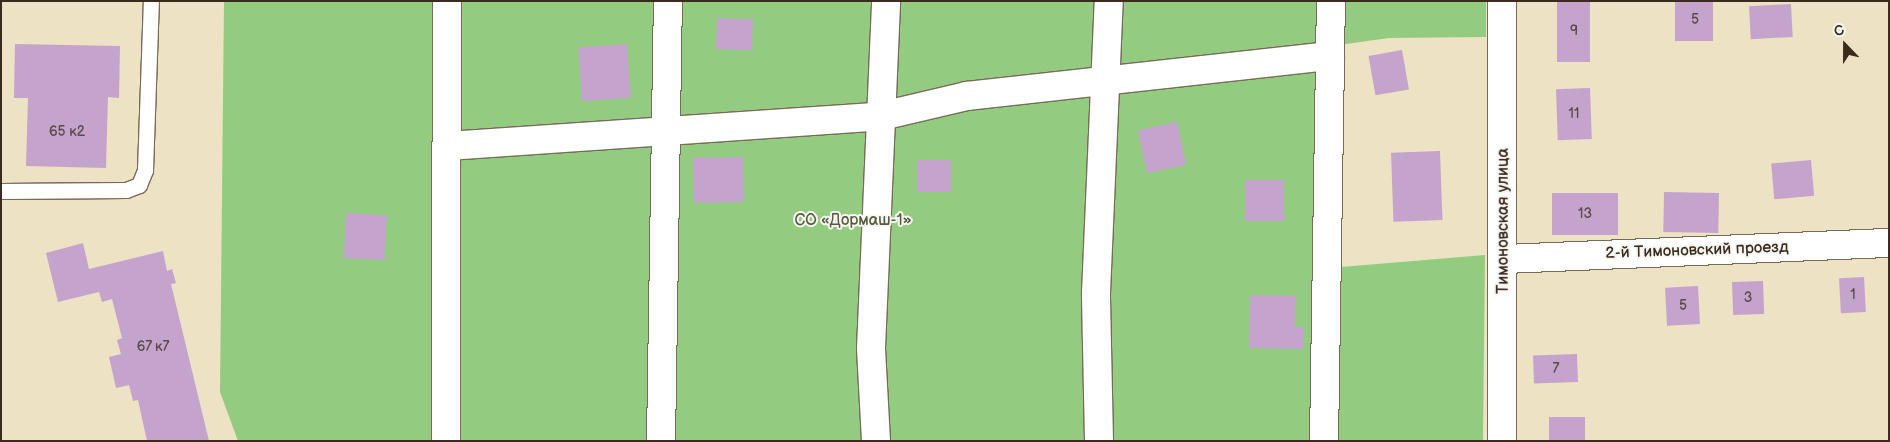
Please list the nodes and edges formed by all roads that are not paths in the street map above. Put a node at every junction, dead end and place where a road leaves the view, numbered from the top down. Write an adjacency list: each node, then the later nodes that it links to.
1 (144, 1): 2 (lane)
2 (151, 1): 14 (lane)
3 (447, 1): 13 (street)
4 (668, 1): 12 (street)
5 (886, 1): 11 (street)
6 (1109, 1): 10 (street)
7 (1331, 1): 9 (street)
8 (1502, 1): 16 (street, Тимоновская улица)
9 (1330, 56): 10 (street); 21 (street)
10 (1107, 77): 11 (street); 20 (street)
11 (882, 116): 12 (street); 19 (street)
12 (667, 132): 13 (street); 18 (street)
13 (447, 146): 17 (street)
14 (1, 191)
15 (1889, 243): 16 (street, 2-й Тимоновский проезд)
16 (1505, 259): 22 (street, Тимоновская улица)
17 (446, 441)
18 (661, 441)
19 (876, 441)
20 (1099, 441)
21 (1324, 441)
22 (1502, 441)

